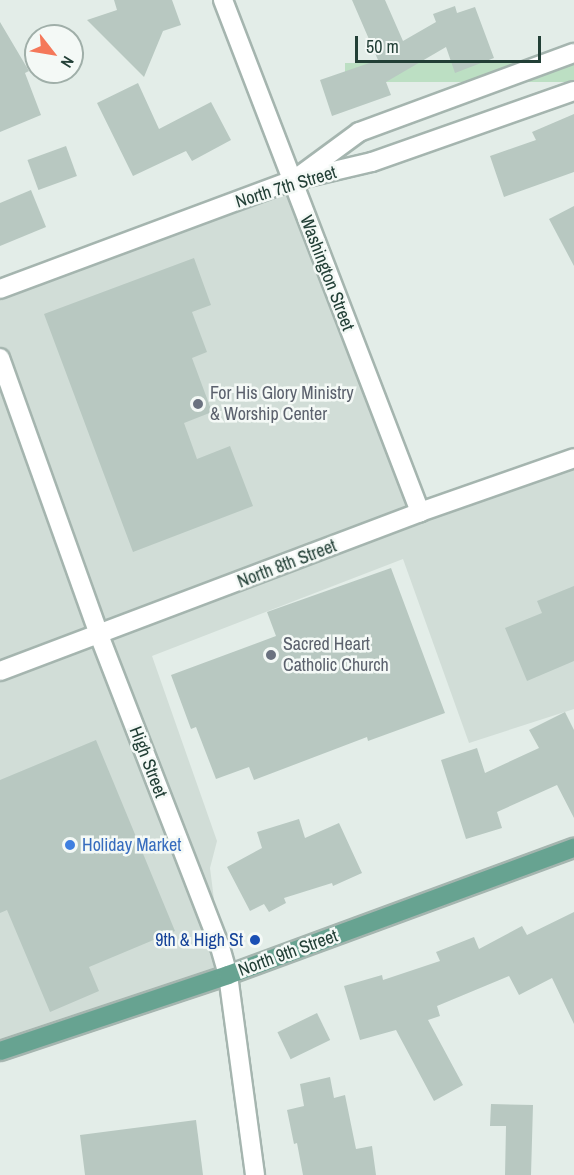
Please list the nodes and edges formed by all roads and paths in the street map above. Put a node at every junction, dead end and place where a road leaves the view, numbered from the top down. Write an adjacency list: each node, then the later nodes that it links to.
1 (223, 0): 4 (street, Washington Street)
2 (574, 53): 4 (street)
3 (574, 91): 4 (street, North 7th Street)
4 (291, 181): 5 (street, North 7th Street); 8 (street, Washington Street)
5 (0, 289)
6 (0, 358): 9 (street, High Street)
7 (574, 458): 8 (street, North 8th Street)
8 (420, 512): 9 (street, North 8th Street)
9 (99, 635): 10 (street, North 8th Street); 12 (street, High Street)
10 (0, 671)
11 (574, 848): 12 (main road, North 9th Street)
12 (228, 975): 13 (main road, North 9th Street); 14 (street, High Street)
13 (0, 1051)
14 (255, 1175)

